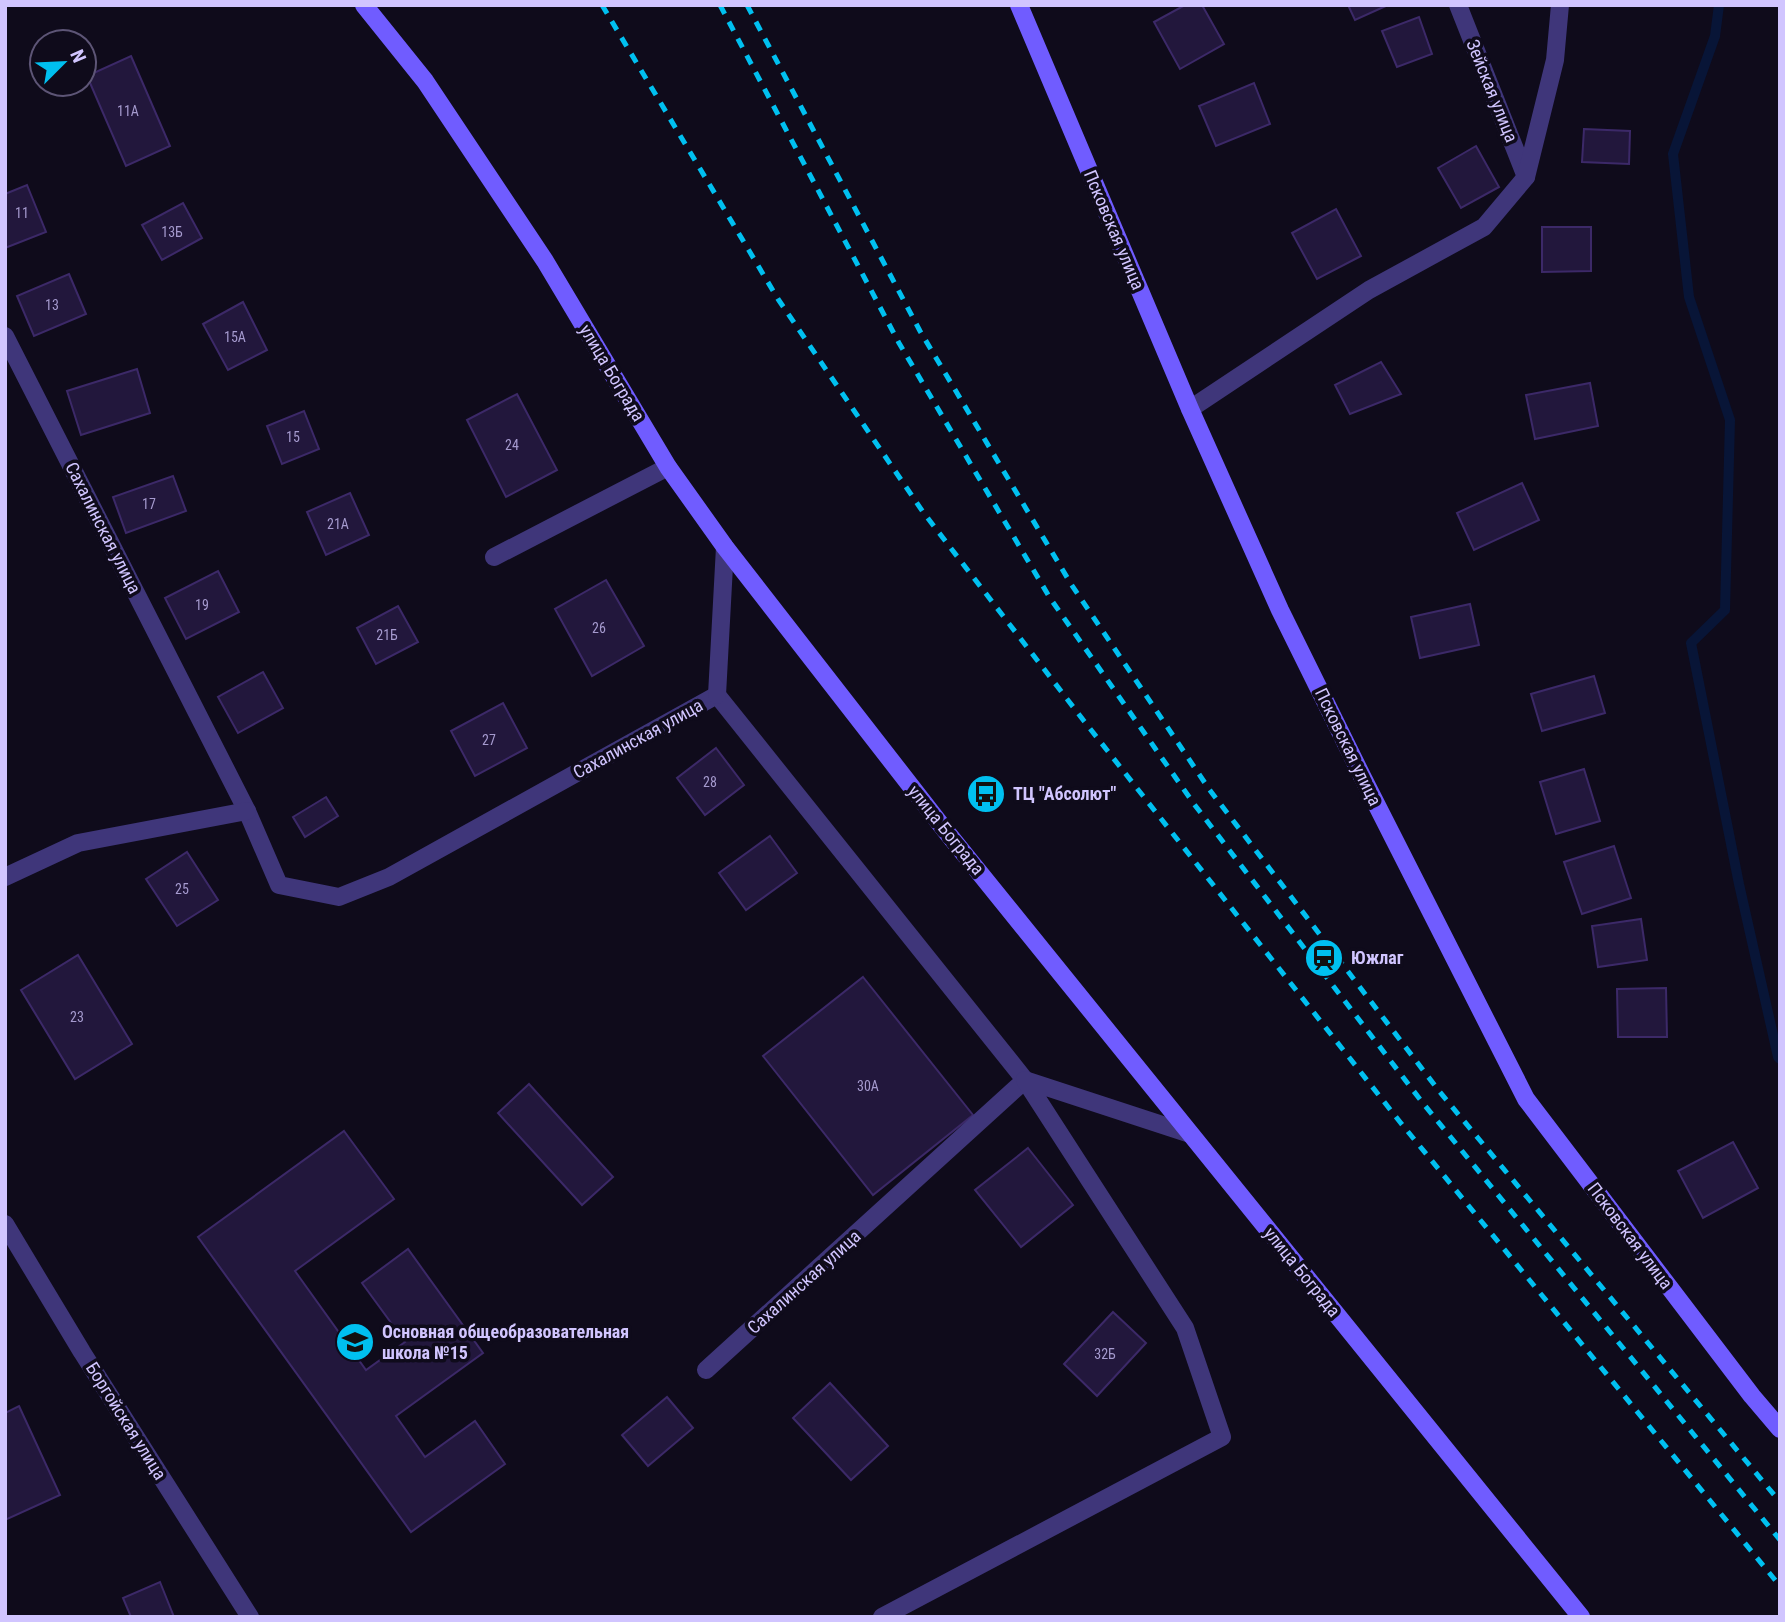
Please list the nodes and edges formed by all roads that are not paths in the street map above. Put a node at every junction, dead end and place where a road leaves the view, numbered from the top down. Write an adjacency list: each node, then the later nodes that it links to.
1 (364, 5): 8 (main road, улица Бограда)
2 (1019, 5): 7 (main road, Псковская улица)
3 (1458, 5): 5 (street, Зейская улица)
4 (1560, 5): 5 (street)
5 (1526, 177): 7 (street)
6 (5, 336): 12 (street, Сахалинская улица)
7 (1190, 409): 18 (main road, Псковская улица)
8 (668, 467): 9 (main road, улица Бограда); 10 (street)
9 (725, 547): 11 (street); 15 (main road, улица Бограда)
10 (494, 558)
11 (717, 695): 12 (street, Сахалинская улица); 14 (street, Сахалинская улица)
12 (247, 810): 13 (street)
13 (5, 877)
14 (1025, 1080): 15 (street); 17 (street, Сахалинская улица); 20 (street)
15 (1191, 1134): 21 (main road, улица Бограда)
16 (5, 1224): 19 (street, Боргойская улица)
17 (706, 1370)
18 (1780, 1429)
19 (250, 1617)
20 (882, 1617)
21 (1581, 1617)

